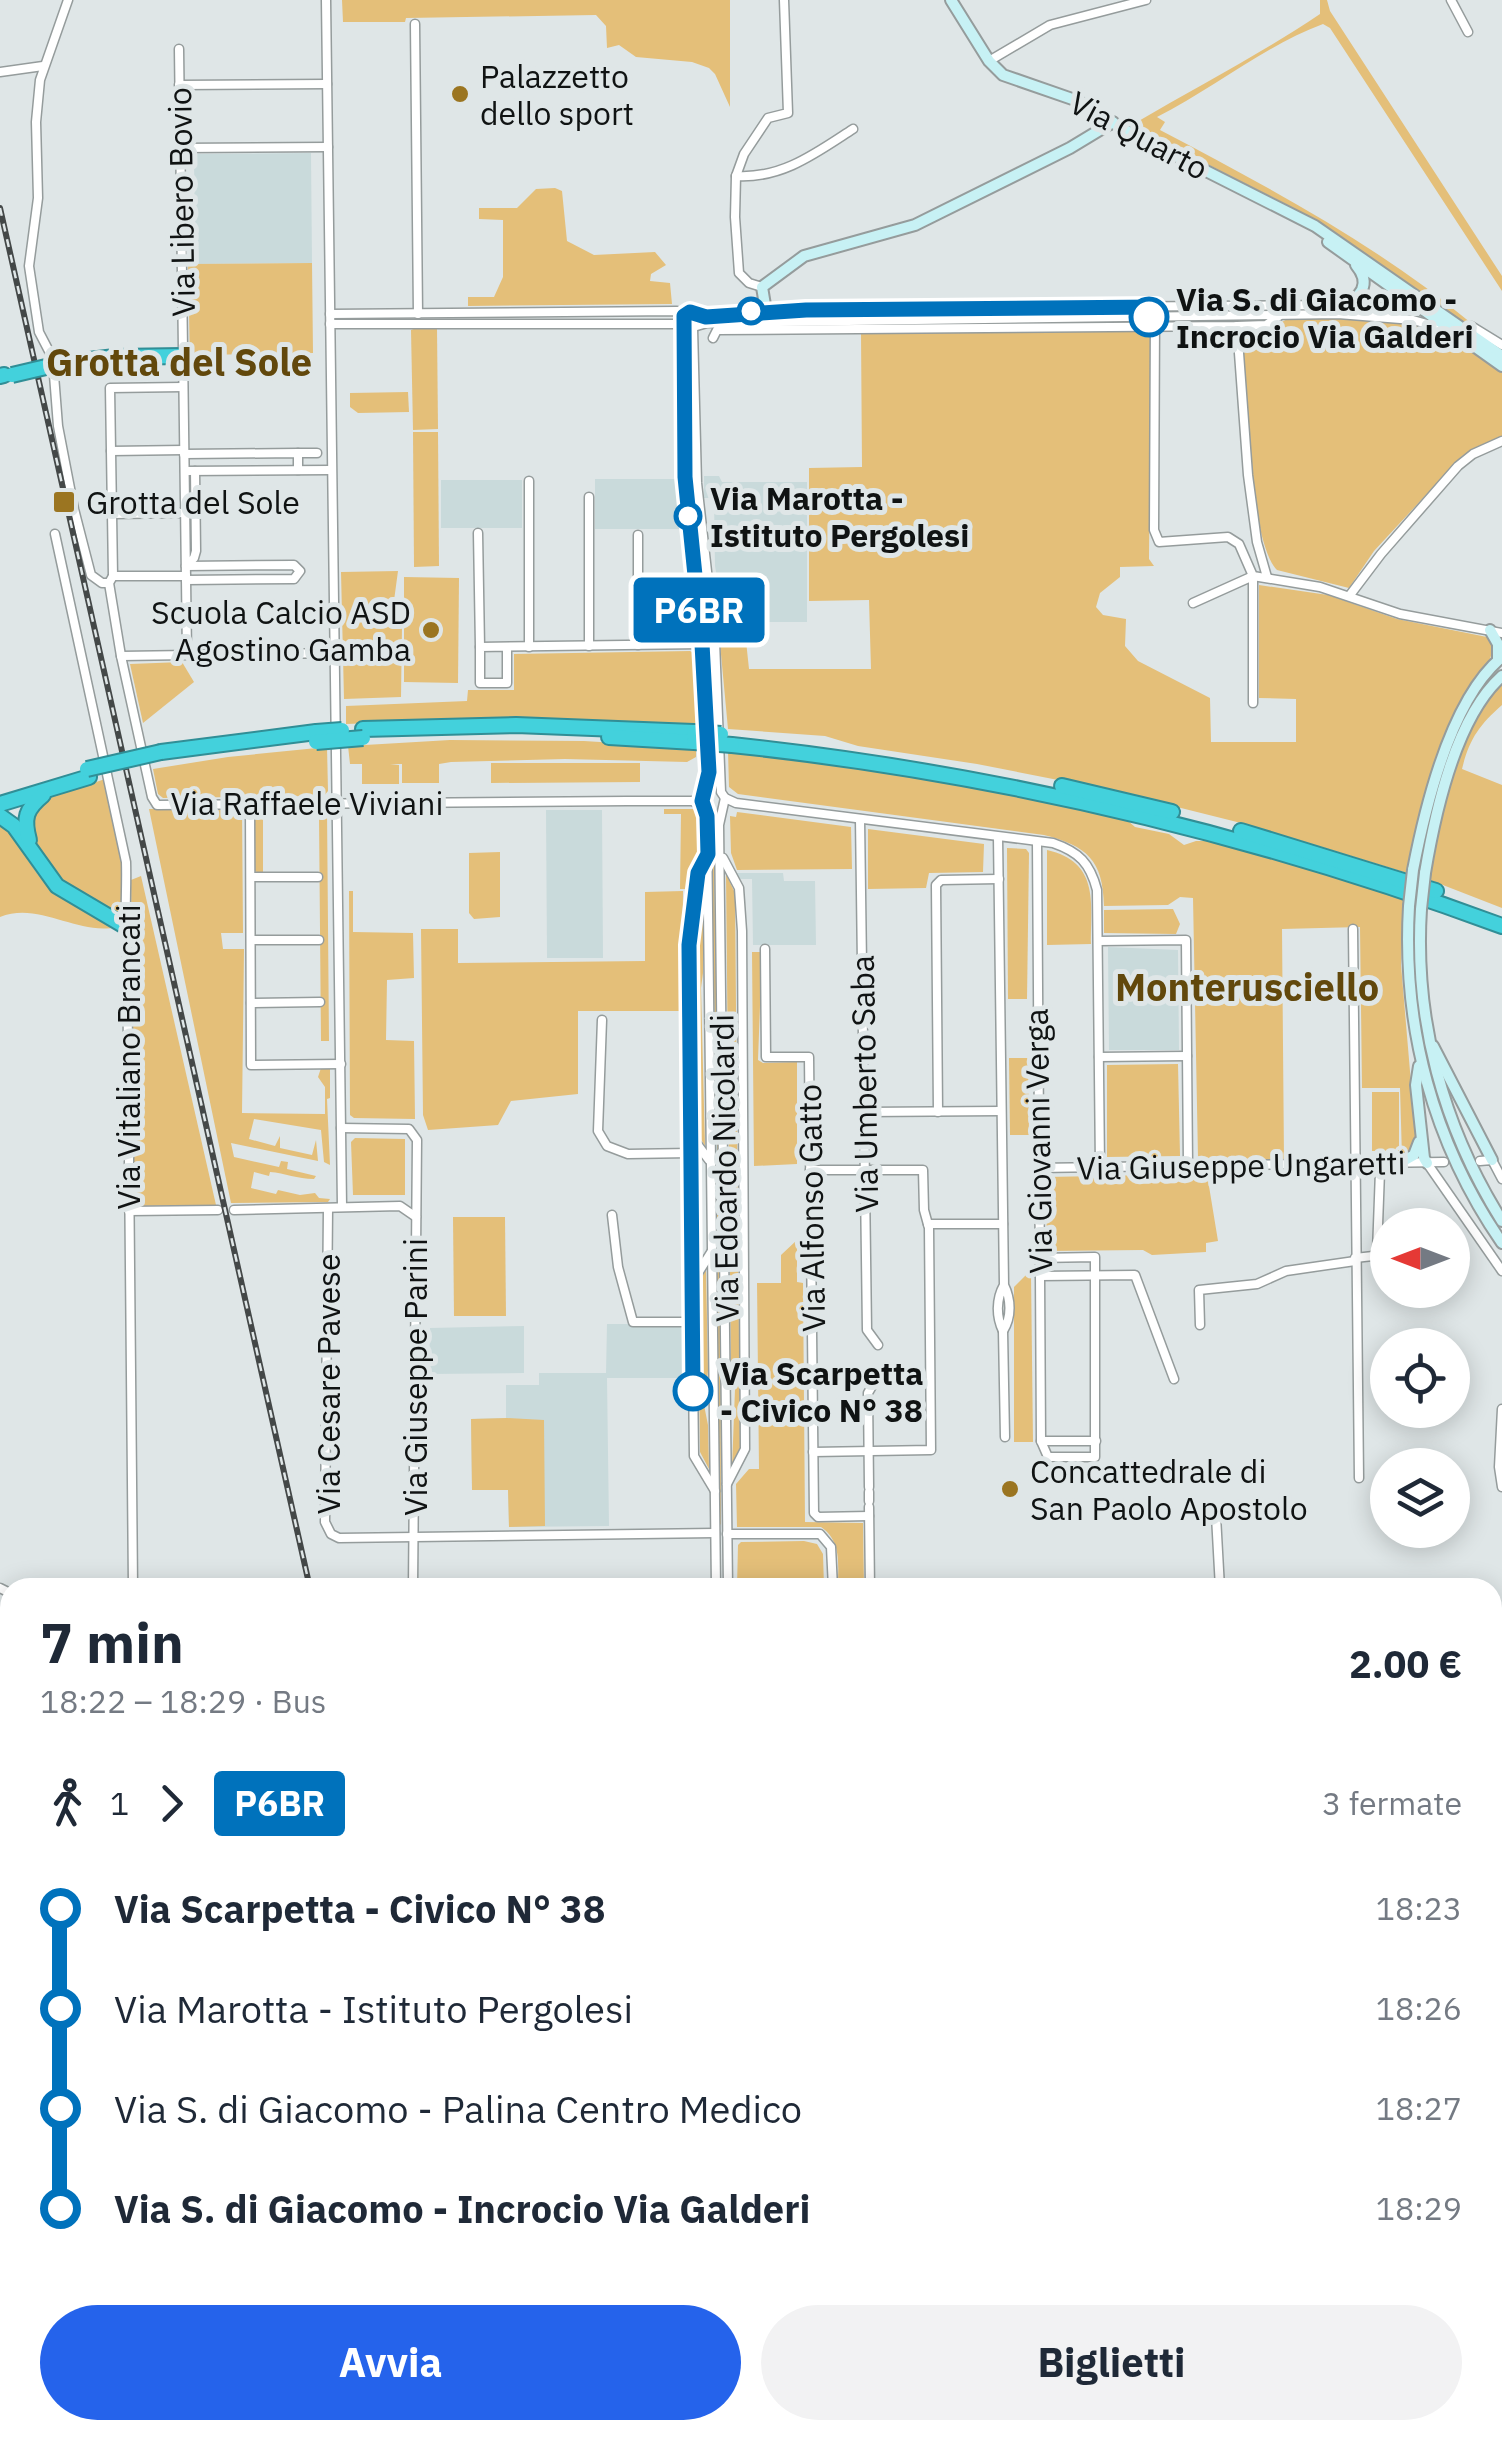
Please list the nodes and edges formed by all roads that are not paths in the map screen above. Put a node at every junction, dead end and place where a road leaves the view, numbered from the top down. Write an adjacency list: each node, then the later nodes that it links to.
1 (68, 0): 12 (street)
2 (326, 0): 14 (street)
3 (784, 0): 20 (street)
4 (951, 0): 11 (street, Via Quarto)
5 (1146, 0): 7 (street)
6 (1451, 0): 9 (street)
7 (1129, 2): 11 (street)
8 (415, 24): 34 (street)
9 (1468, 32)
10 (179, 49): 15 (street, Via Libero Bovio)
11 (989, 61): 16 (street, Via Quarto)
12 (43, 66): 13 (street); 74 (street)
13 (0, 72)
14 (327, 84): 15 (street); 18 (street)
15 (179, 85): 19 (street, Via Libero Bovio)
16 (1113, 122): 21 (street, Via Quarto); 23 (street)
17 (853, 129): 20 (street)
18 (328, 147): 19 (street); 35 (street)
19 (180, 148): 47 (street, Via Libero Bovio)
20 (736, 176): 23 (street)
21 (1300, 220): 22 (street, Via Quarto); 48 (street, Via Quarto)
22 (1353, 260): 24 (street); 44 (street, Via Quarto)
23 (762, 287): 28 (street)
24 (1340, 305): 25 (street); 33 (street)
25 (1416, 310)
26 (634, 311): 30 (street); 36 (street); 39 (street)
27 (751, 311): 28 (street); 36 (street); 37 (street)
28 (766, 311): 33 (street)
29 (517, 312): 30 (street); 31 (street); 41 (street)
30 (595, 312): 38 (street)
31 (475, 313): 34 (street); 40 (street)
32 (1282, 315): 33 (street); 42 (street); 44 (street)
33 (1156, 317): 37 (street); 42 (street); 45 (street); 71 (street)
34 (418, 318): 35 (street); 40 (street)
35 (330, 319): 60 (street)
36 (690, 322): 37 (street); 39 (street); 78 (street, Via Edoardo Nicolardi); 95 (street, Via Edoardo Nicolardi)
37 (752, 322)
38 (595, 323): 39 (street); 41 (street)
39 (634, 323)
40 (476, 324): 41 (street)
41 (518, 324)
42 (1237, 326): 72 (street)
43 (1471, 326): 46 (street)
44 (1455, 331): 49 (street, Via Quarto)
45 (713, 338)
46 (1502, 346)
47 (183, 356): 50 (highway, bridge); 51 (street, Via Libero Bovio)
48 (1502, 356)
49 (1502, 366)
50 (3, 376)
51 (183, 387): 53 (street, Via Raffaele Viviani); 54 (street, Via Libero Bovio)
52 (1502, 441): 75 (street)
53 (111, 451): 54 (street); 65 (street, Via Raffaele Viviani)
54 (184, 452): 56 (street); 61 (street, Via Libero Bovio)
55 (316, 452): 57 (street)
56 (257, 453): 57 (street); 58 (street)
57 (298, 453): 59 (street)
58 (257, 470): 59 (street); 61 (street)
59 (298, 470): 60 (street)
60 (332, 470): 84 (street)
61 (190, 471): 64 (street, Via Libero Bovio); 70 (street)
62 (529, 481): 79 (street)
63 (589, 497): 80 (street)
64 (186, 513): 65 (street); 70 (street, Via Libero Bovio)
65 (112, 514): 74 (street, Via Raffaele Viviani)
66 (478, 533): 83 (street)
67 (55, 534): 112 (street, Via Vitaliano Brancati)
68 (638, 534): 81 (street)
69 (258, 566): 70 (street); 73 (street); 73 (street)
70 (186, 574): 73 (street); 74 (street); 85 (street, Via Libero Bovio)
71 (1253, 576): 72 (street); 76 (street); 89 (street)
72 (1266, 577): 75 (street)
73 (258, 579)
74 (111, 580): 86 (street, Via Raffaele Viviani)
75 (1350, 595): 77 (street)
76 (1193, 603)
77 (1496, 632): 87 (street)
78 (702, 644): 81 (street); 94 (street, Via Edoardo Nicolardi)
79 (529, 646): 80 (street); 82 (street)
80 (590, 646): 81 (street)
81 (638, 646)
82 (507, 647): 83 (street); 83 (street)
83 (480, 648)
84 (334, 653): 85 (street); 97 (street)
85 (187, 654): 86 (street)
86 (121, 656): 98 (street, Via Raffaele Viviani)
87 (1500, 659): 106 (street)
88 (1502, 676): 106 (street)
89 (1253, 703)
90 (732, 740): 91 (highway, bridge); 111 (highway); 113 (highway)
91 (88, 773): 92 (highway); 93 (highway)
92 (50, 788): 96 (highway); 103 (highway)
93 (0, 795)
94 (704, 801): 95 (street); 95 (street); 97 (street, Via Raffaele Viviani); 104 (street, Via Edoardo Nicolardi)
95 (723, 801): 100 (street); 105 (street, Via Edoardo Nicolardi)
96 (0, 804)
97 (338, 804): 98 (street, Via Raffaele Viviani); 126 (street)
98 (250, 805): 107 (street)
99 (0, 816): 103 (highway)
100 (860, 819): 101 (street); 128 (street, Via Umberto Saba)
101 (998, 837): 102 (street); 109 (street)
102 (1037, 842): 117 (street); 142 (street, Via Giovanni Verga)
103 (29, 846): 112 (highway)
104 (708, 854): 132 (street); 135 (street, Via Edoardo Nicolardi)
105 (721, 854): 149 (street, Via Edoardo Nicolardi); 182 (street)
106 (1419, 872): 110 (street, bridge)
107 (250, 877): 108 (street); 115 (street)
108 (318, 877)
109 (999, 879): 127 (street); 129 (street)
110 (1415, 908): 122 (street); 125 (street)
111 (1502, 916)
112 (123, 925): 155 (street, Via Vitaliano Brancati)
113 (1502, 926)
114 (1353, 929): 138 (street)
115 (250, 940): 116 (street); 120 (street)
116 (319, 940)
117 (1098, 941): 123 (street); 124 (street)
118 (765, 949): 144 (street, Via Alfonso Gatto)
119 (320, 1002): 120 (street)
120 (251, 1003): 126 (street)
121 (602, 1020): 133 (street)
122 (1430, 1042): 134 (street); 158 (street)
123 (1187, 1056): 124 (street); 140 (street)
124 (1099, 1057): 141 (street)
125 (1420, 1061): 131 (street); 161 (street)
126 (341, 1064): 130 (street)
127 (1000, 1111): 129 (street); 160 (street)
128 (864, 1112): 129 (street); 143 (street, Via Umberto Saba)
129 (938, 1112)
130 (341, 1128): 147 (street, Via Giuseppe Parini); 150 (street)
131 (1420, 1131): 137 (street); 139 (street)
132 (691, 1136): 133 (street); 135 (street)
133 (691, 1154): 168 (street)
134 (1486, 1161): 146 (street)
135 (711, 1162): 148 (street, Via Edoardo Nicolardi)
136 (1444, 1162): 137 (street, Via Giuseppe Ungaretti)
137 (1427, 1163): 139 (street, Via Giuseppe Ungaretti); 165 (street)
138 (1355, 1164): 139 (street, Via Giuseppe Ungaretti); 140 (street, Via Giuseppe Ungaretti); 164 (street)
139 (1398, 1164)
140 (1188, 1165): 141 (street, Via Giuseppe Ungaretti)
141 (1100, 1167): 142 (street, Via Giuseppe Ungaretti)
142 (1038, 1168): 163 (street, Via Giovanni Verga)
143 (866, 1169): 144 (street); 159 (street); 172 (street, Via Umberto Saba)
144 (810, 1170): 180 (street, Via Alfonso Gatto)
145 (1380, 1171): 164 (street)
146 (1502, 1178)
147 (416, 1192): 151 (street); 157 (street, Via Giuseppe Parini)
148 (712, 1205): 149 (street); 162 (street, Via Edoardo Nicolardi)
149 (724, 1205): 182 (street, Via Edoardo Nicolardi)
150 (342, 1206): 151 (street); 152 (street)
151 (400, 1206): 157 (street)
152 (328, 1209): 154 (street); 189 (street, Via Cesare Pavese)
153 (218, 1210): 155 (street)
154 (234, 1210)
155 (129, 1211): 190 (street, Via Vitaliano Brancati)
156 (612, 1215): 170 (street)
157 (416, 1217): 189 (street, Via Giuseppe Parini)
158 (1502, 1221)
159 (928, 1224): 160 (street); 179 (street)
160 (1003, 1224): 176 (street)
161 (1502, 1243)
162 (712, 1251): 168 (street); 184 (street, Via Edoardo Nicolardi)
163 (1038, 1258): 166 (street, Via Giovanni Verga); 167 (street)
164 (1356, 1260): 171 (street); 181 (street)
165 (1501, 1270): 169 (street)
166 (1040, 1276): 167 (street); 177 (street, Via Giovanni Verga)
167 (1095, 1276): 174 (street); 178 (street)
168 (692, 1281): 170 (street)
169 (1502, 1284)
170 (693, 1322): 184 (street)
171 (1200, 1325)
172 (878, 1345)
173 (878, 1376): 179 (street)
174 (1174, 1379)
175 (1502, 1409): 183 (street)
176 (1005, 1437)
177 (1041, 1441): 178 (street); 178 (street)
178 (1096, 1441)
179 (868, 1451): 180 (street); 185 (street)
180 (813, 1452): 185 (street, Via Alfonso Gatto)
181 (1359, 1478)
182 (727, 1484): 188 (street, Via Edoardo Nicolardi)
183 (1502, 1487)
184 (715, 1492): 187 (street, Via Edoardo Nicolardi)
185 (869, 1501): 195 (street)
186 (1216, 1516): 196 (street)
187 (716, 1533): 189 (street); 192 (street, Via Edoardo Nicolardi)
188 (728, 1534): 193 (street, Via Edoardo Nicolardi); 194 (street)
189 (414, 1536): 191 (street, Via Giuseppe Parini)
190 (133, 1578)
191 (413, 1578)
192 (716, 1578)
193 (728, 1578)
194 (833, 1578)
195 (870, 1578)
196 (1219, 1578)

